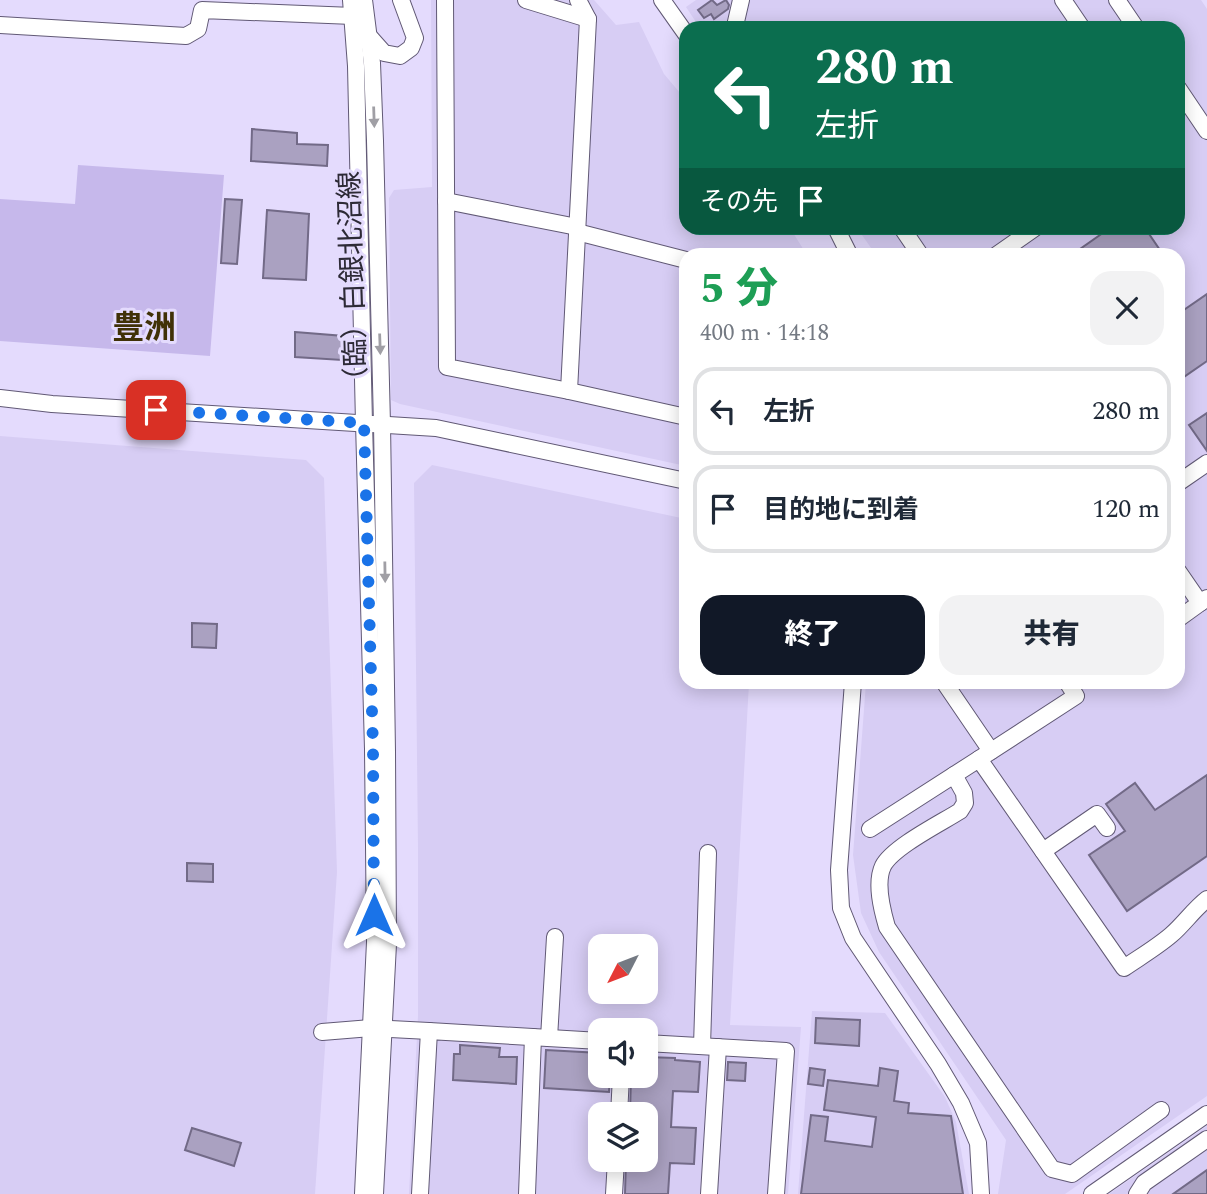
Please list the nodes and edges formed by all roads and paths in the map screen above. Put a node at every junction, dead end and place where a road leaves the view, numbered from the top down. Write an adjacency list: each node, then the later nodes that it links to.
1 (364, 0): 18 (street, （臨）白銀北沼線)
2 (401, 0): 19 (street)
3 (445, 0): 23 (street)
4 (526, 0): 12 (street)
5 (578, 0): 12 (street)
6 (662, 0): 16 (street)
7 (741, 0): 13 (street)
8 (1063, 0): 14 (street)
9 (1117, 0): 15 (street)
10 (202, 5): 11 (street); 17 (street)
11 (352, 8): 31 (street, （臨）白銀北沼線)
12 (588, 19): 24 (street)
13 (736, 21)
14 (1077, 21)
15 (1131, 21)
16 (679, 24)
17 (0, 25)
18 (368, 35): 19 (street); 20 (street, （臨）白銀北沼線)
19 (400, 56): 20 (street)
20 (372, 82): 32 (street, （臨）白銀北沼線, one-way to 32)
21 (1185, 99): 22 (street)
22 (1207, 131)
23 (446, 201): 24 (street); 28 (street)
24 (577, 230): 27 (street); 28 (street)
25 (1025, 235): 26 (street)
26 (1006, 248)
27 (679, 258)
28 (569, 391): 30 (street)
29 (0, 398): 31 (street)
30 (679, 415)
31 (364, 423): 32 (street); 50 (street, （臨）白銀北沼線)
32 (382, 424): 35 (street); 50 (street, （臨）白銀北沼線, one-way to 50)
33 (1207, 463): 34 (street)
34 (1185, 478)
35 (679, 480)
36 (1185, 579): 37 (street)
37 (1204, 601): 38 (street)
38 (1185, 614)
39 (852, 689): 68 (street)
40 (948, 689): 42 (street)
41 (1072, 689): 42 (street)
42 (985, 755): 43 (street); 46 (street)
43 (954, 775): 45 (street); 57 (street)
44 (1107, 828): 46 (street)
45 (870, 829)
46 (1043, 851): 48 (street)
47 (708, 853): 56 (street)
48 (1207, 899)
49 (555, 937): 53 (street)
50 (377, 1028): 51 (street); 52 (street); 61 (street, （臨）白銀北沼線); 62 (street, （臨）白銀北沼線)
51 (429, 1031): 53 (street); 63 (street)
52 (322, 1032)
53 (541, 1037): 54 (street); 64 (street)
54 (588, 1040)
55 (658, 1044): 56 (street)
56 (710, 1047): 66 (street); 67 (street)
57 (1161, 1110)
58 (1207, 1114): 69 (street)
59 (1207, 1139): 70 (street)
60 (615, 1172): 65 (street)
61 (363, 1194)
62 (375, 1194)
63 (420, 1194)
64 (527, 1194)
65 (614, 1194)
66 (709, 1194)
67 (776, 1194)
68 (981, 1194)
69 (1092, 1194)
70 (1137, 1194)

